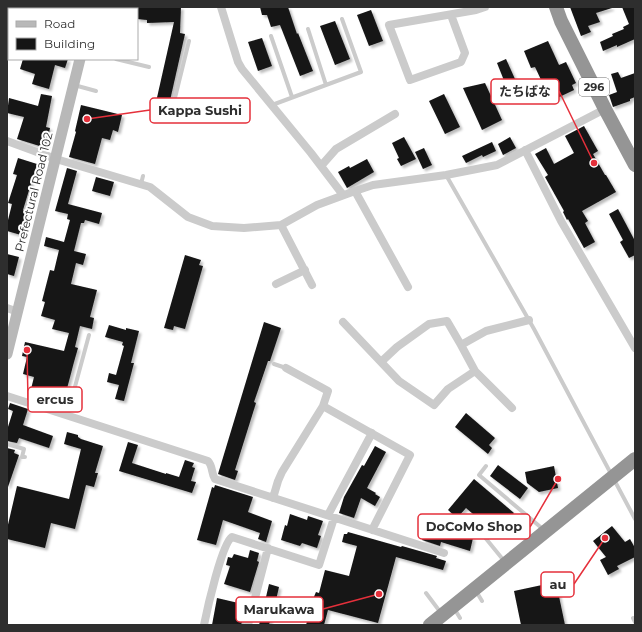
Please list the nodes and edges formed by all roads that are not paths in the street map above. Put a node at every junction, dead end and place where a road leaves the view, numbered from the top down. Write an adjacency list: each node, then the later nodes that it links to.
1 (221, 7): 16 (street)
2 (485, 7): 4 (street)
3 (556, 7): 18 (highway, 296)
4 (450, 15): 4 (street)
5 (342, 18): 13 (lane)
6 (308, 29): 13 (lane)
7 (271, 36): 15 (lane)
8 (189, 41): 17 (lane)
9 (80, 60): 12 (main road, Prefectural Road 102)
10 (120, 60): 11 (lane)
11 (149, 67)
12 (74, 85): 14 (lane); 22 (main road, Prefectural Road 102)
13 (326, 85): 15 (lane)
14 (96, 92)
15 (292, 97): 16 (lane)
16 (272, 105): 24 (street)
17 (163, 108)
18 (605, 109): 21 (street); 23 (highway, 296)
19 (396, 114): 24 (street)
20 (7, 141): 22 (street)
21 (525, 150): 25 (street); 39 (street)
22 (56, 158): 28 (street); 34 (main road, Prefectural Road 102)
23 (635, 165)
24 (321, 166): 27 (street)
25 (446, 175): 26 (street); 35 (lane)
26 (355, 191): 27 (street); 32 (street)
27 (343, 195): 28 (street)
28 (281, 225): 29 (street)
29 (305, 270): 30 (street); 31 (street)
30 (276, 284)
31 (312, 285)
32 (408, 287)
33 (7, 308): 34 (street)
34 (18, 312): 40 (main road, Prefectural Road 102)
35 (529, 320): 38 (street); 54 (lane)
36 (343, 322): 41 (street)
37 (89, 336): 48 (lane)
38 (461, 346): 41 (street); 44 (street)
39 (635, 348)
40 (7, 354)
41 (381, 362): 44 (street)
42 (274, 364): 43 (lane)
43 (286, 368): 46 (street)
44 (475, 371): 47 (street)
45 (7, 396): 48 (street)
46 (323, 406): 49 (street); 55 (street)
47 (512, 408)
48 (67, 416): 55 (street)
49 (372, 433): 56 (street); 59 (street)
50 (7, 444): 51 (lane)
51 (25, 457)
52 (635, 459): 54 (highway)
53 (486, 466): 60 (lane)
54 (612, 477): 58 (lane); 60 (highway)
55 (273, 498): 56 (street)
56 (331, 516): 59 (street); 61 (street)
57 (440, 516): 63 (lane)
58 (635, 519)
59 (372, 530): 62 (street)
60 (546, 531): 63 (highway)
61 (268, 548): 68 (street); 69 (street)
62 (444, 553)
63 (506, 564): 64 (highway)
64 (474, 588): 66 (lane); 67 (highway)
65 (426, 593): 67 (lane)
66 (482, 601)
67 (452, 613): 70 (highway)
68 (204, 625)
69 (248, 625)
70 (430, 625)

